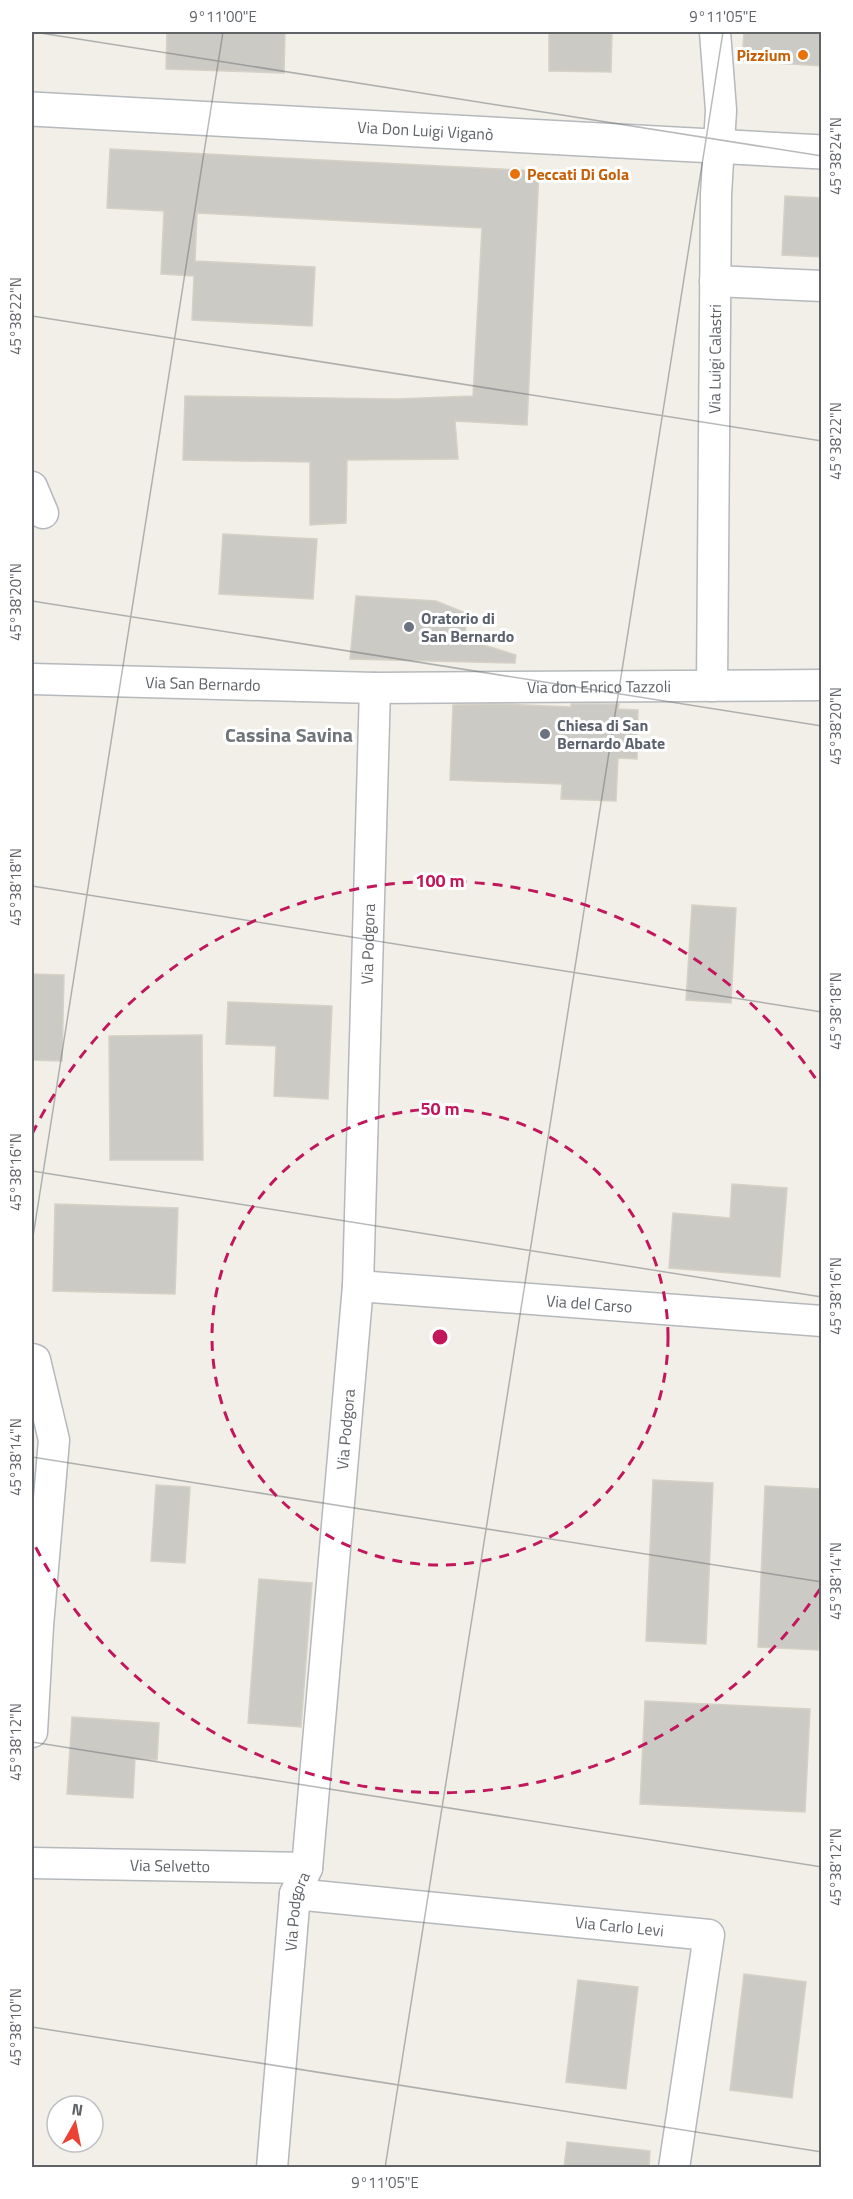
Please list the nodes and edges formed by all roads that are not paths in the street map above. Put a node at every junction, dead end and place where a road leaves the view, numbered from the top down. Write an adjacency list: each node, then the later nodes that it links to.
1 (715, 32): 3 (street, Via Luigi Calastri)
2 (32, 109): 3 (street, Via Don Luigi Viganò)
3 (720, 146): 4 (street, Via Don Luigi Viganò); 5 (street, Via Luigi Calastri)
4 (822, 152)
5 (715, 281): 6 (street); 8 (street, Via Luigi Calastri)
6 (822, 285)
7 (32, 679): 10 (street, Via San Bernardo)
8 (712, 686): 9 (street, Via don Enrico Tazzoli); 10 (street, Via don Enrico Tazzoli)
9 (822, 686)
10 (375, 688): 11 (street, Via Podgora)
11 (358, 1286): 12 (street, Via del Carso); 16 (street, Via Podgora)
12 (822, 1321)
13 (32, 1359): 14 (street)
14 (32, 1732)
15 (32, 1863): 16 (street, Via Selvetto)
16 (301, 1881): 17 (street, Via Podgora); 18 (street, Via Carlo Levi)
17 (272, 2168)
18 (674, 2168)

